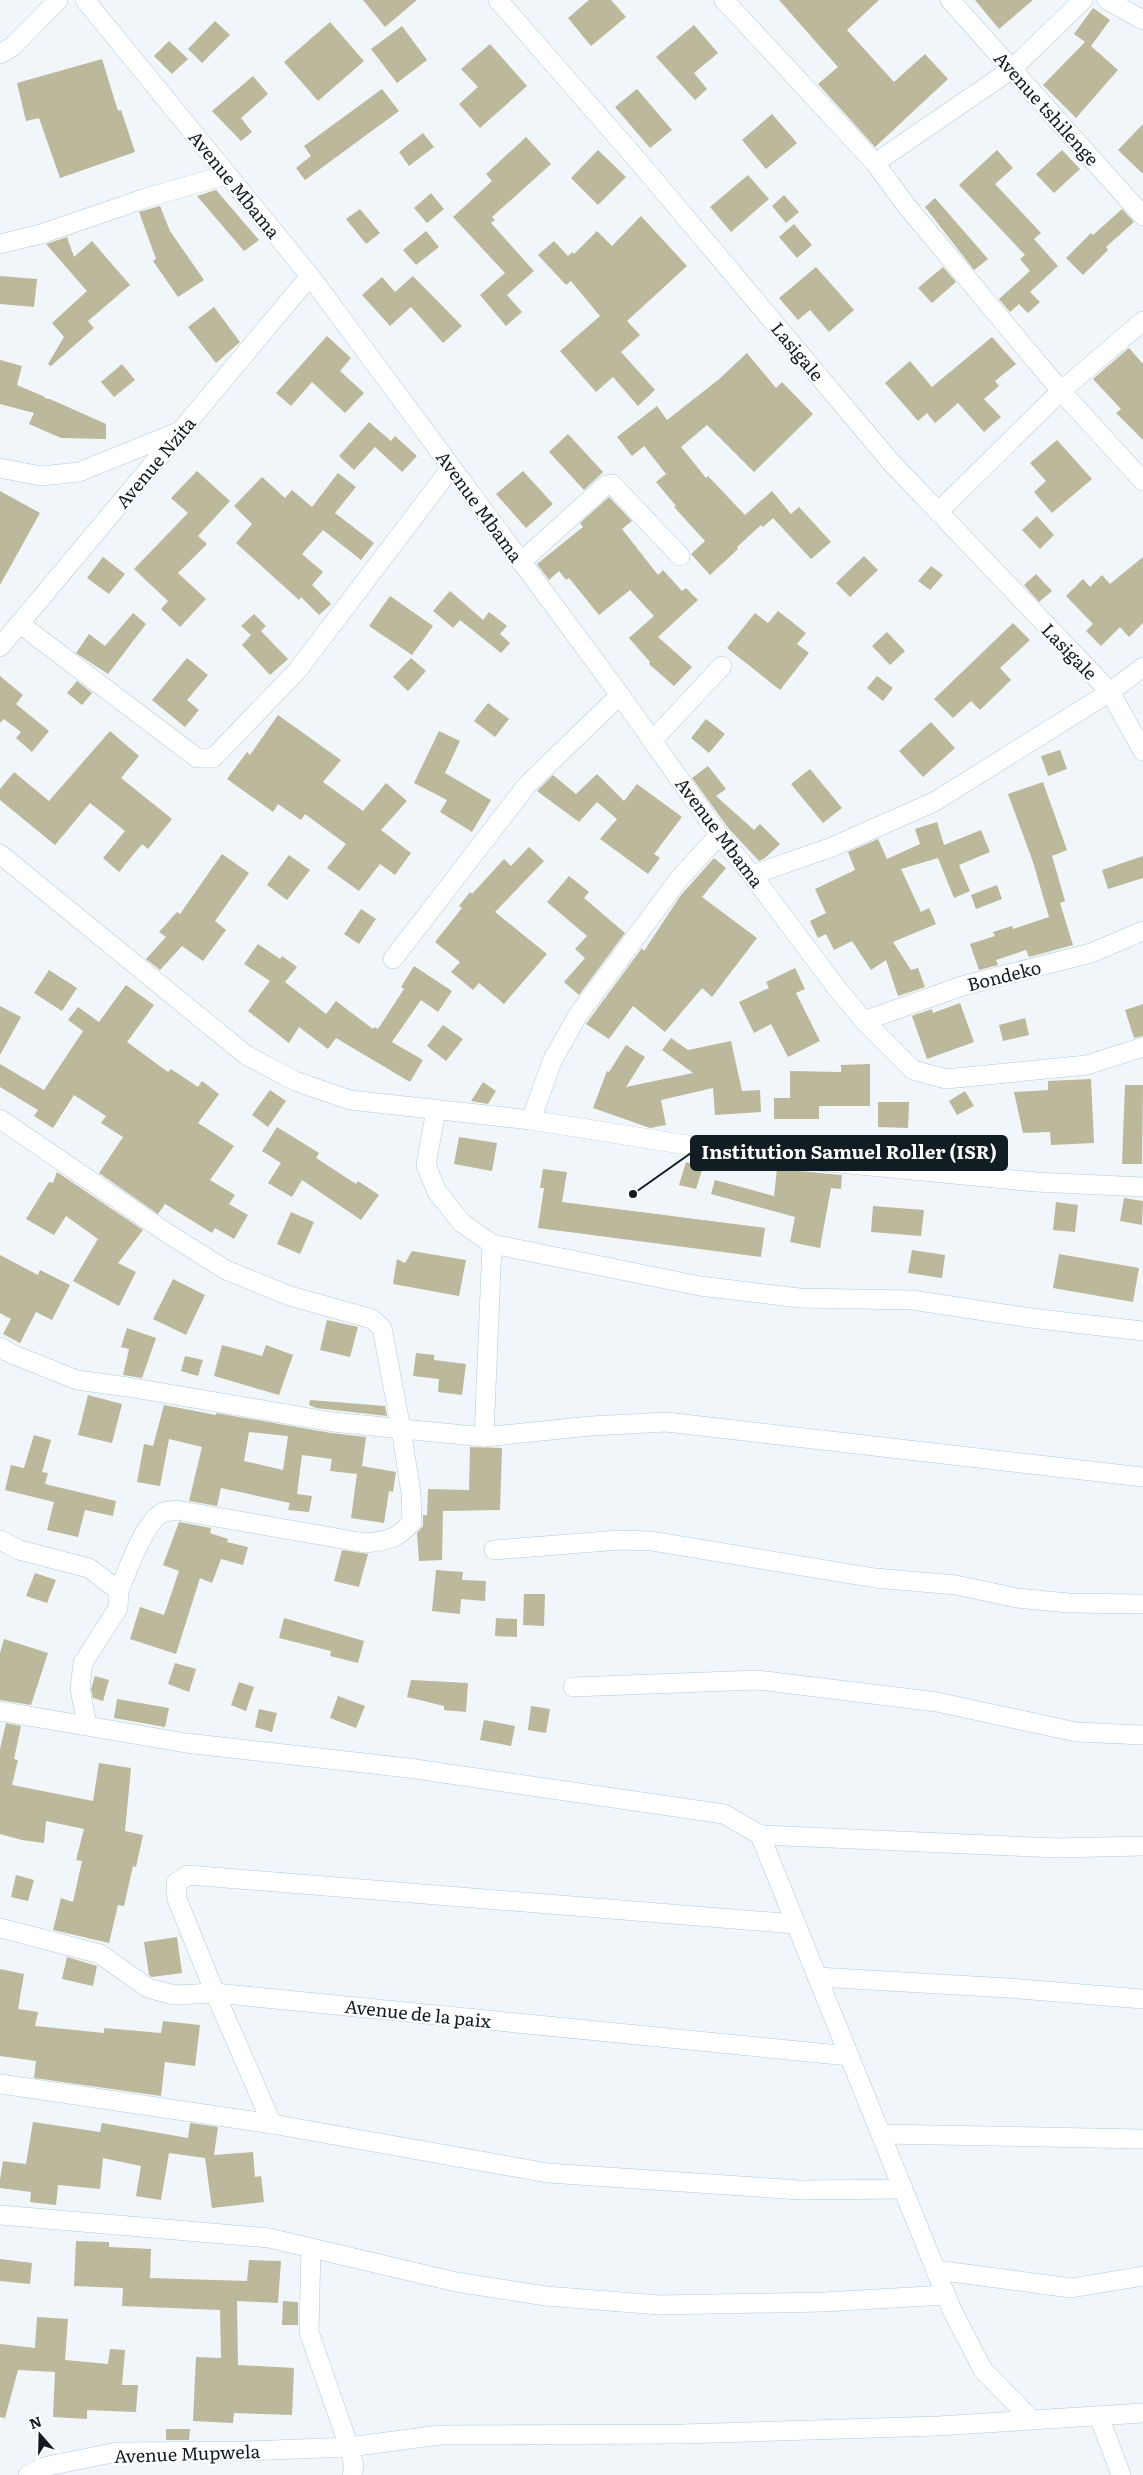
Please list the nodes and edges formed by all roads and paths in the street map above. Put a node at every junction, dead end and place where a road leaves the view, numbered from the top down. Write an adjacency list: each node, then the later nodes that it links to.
1 (58, 0): 9 (street)
2 (85, 0): 12 (street, Avenue Mbama)
3 (498, 0): 22 (street, Lasigale)
4 (724, 0): 11 (street)
5 (950, 0): 10 (street, Avenue tshilenge)
6 (1083, 0): 10 (street)
7 (1107, 0): 8 (street)
8 (1143, 20)
9 (0, 54)
10 (1012, 68): 11 (street); 13 (street, Avenue tshilenge)
11 (875, 163): 17 (street)
12 (226, 175): 14 (street); 15 (street, Avenue Mbama)
13 (1143, 216)
14 (0, 244)
15 (310, 276): 18 (street, Avenue Nzita); 20 (street, Avenue Mbama)
16 (1143, 321): 17 (street)
17 (1061, 391): 21 (street); 22 (street)
18 (182, 430): 19 (street); 25 (street, Avenue Nzita)
19 (0, 468)
20 (452, 468): 24 (street, Avenue Mbama); 25 (street)
21 (1143, 481)
22 (938, 512): 29 (street, Lasigale)
23 (680, 556): 24 (street)
24 (521, 562): 30 (street, Avenue Mbama)
25 (20, 624): 26 (street, Avenue Nzita)
26 (0, 648)
27 (722, 666): 31 (street)
28 (1143, 667): 29 (street)
29 (1110, 692): 32 (street, Lasigale); 35 (street)
30 (620, 695): 31 (street, Avenue Mbama); 37 (street)
31 (652, 741): 33 (street, Avenue Mbama)
32 (1143, 751)
33 (719, 835): 35 (street, Avenue Mbama); 42 (street)
34 (0, 854): 40 (street)
35 (752, 875): 38 (street, Avenue Mbama)
36 (1143, 931): 38 (street, Bondeko)
37 (393, 959)
38 (864, 1021): 39 (street, Avenue Mbama)
39 (1143, 1047)
40 (436, 1110): 42 (street); 44 (street)
41 (0, 1119): 47 (street)
42 (532, 1120): 43 (street)
43 (1143, 1187)
44 (492, 1244): 45 (street); 48 (street)
45 (1143, 1331)
46 (0, 1347): 47 (street)
47 (401, 1429): 48 (street); 52 (street)
48 (484, 1437): 49 (street)
49 (1143, 1478)
50 (0, 1540): 52 (street)
51 (494, 1550): 53 (street)
52 (119, 1591): 56 (street)
53 (1143, 1604)
54 (572, 1687): 57 (street)
55 (0, 1711): 56 (street)
56 (87, 1725): 58 (street)
57 (1143, 1735)
58 (760, 1835): 59 (street); 60 (street)
59 (1143, 1846)
60 (796, 1924): 62 (street); 63 (street)
61 (0, 1928): 63 (street, Avenue de la paix)
62 (817, 1977): 64 (street); 65 (street)
63 (215, 1993): 65 (street, Avenue de la paix); 67 (street)
64 (1143, 1999)
65 (849, 2056): 68 (street)
66 (0, 2084): 67 (street)
67 (272, 2124): 70 (street)
68 (881, 2134): 69 (street); 70 (street)
69 (1143, 2139)
70 (903, 2189): 73 (street)
71 (0, 2215): 72 (street)
72 (311, 2248): 75 (street); 79 (street)
73 (936, 2270): 74 (street); 75 (street)
74 (1143, 2276)
75 (946, 2294): 78 (street)
76 (1143, 2413): 77 (street, Avenue Mupwela)
77 (1099, 2416): 78 (street, Avenue Mupwela); 82 (street)
78 (1032, 2420): 79 (street, Avenue Mupwela)
79 (349, 2447): 80 (street, Avenue Mupwela); 81 (street)
80 (28, 2475)
81 (352, 2475)
82 (1121, 2475)

